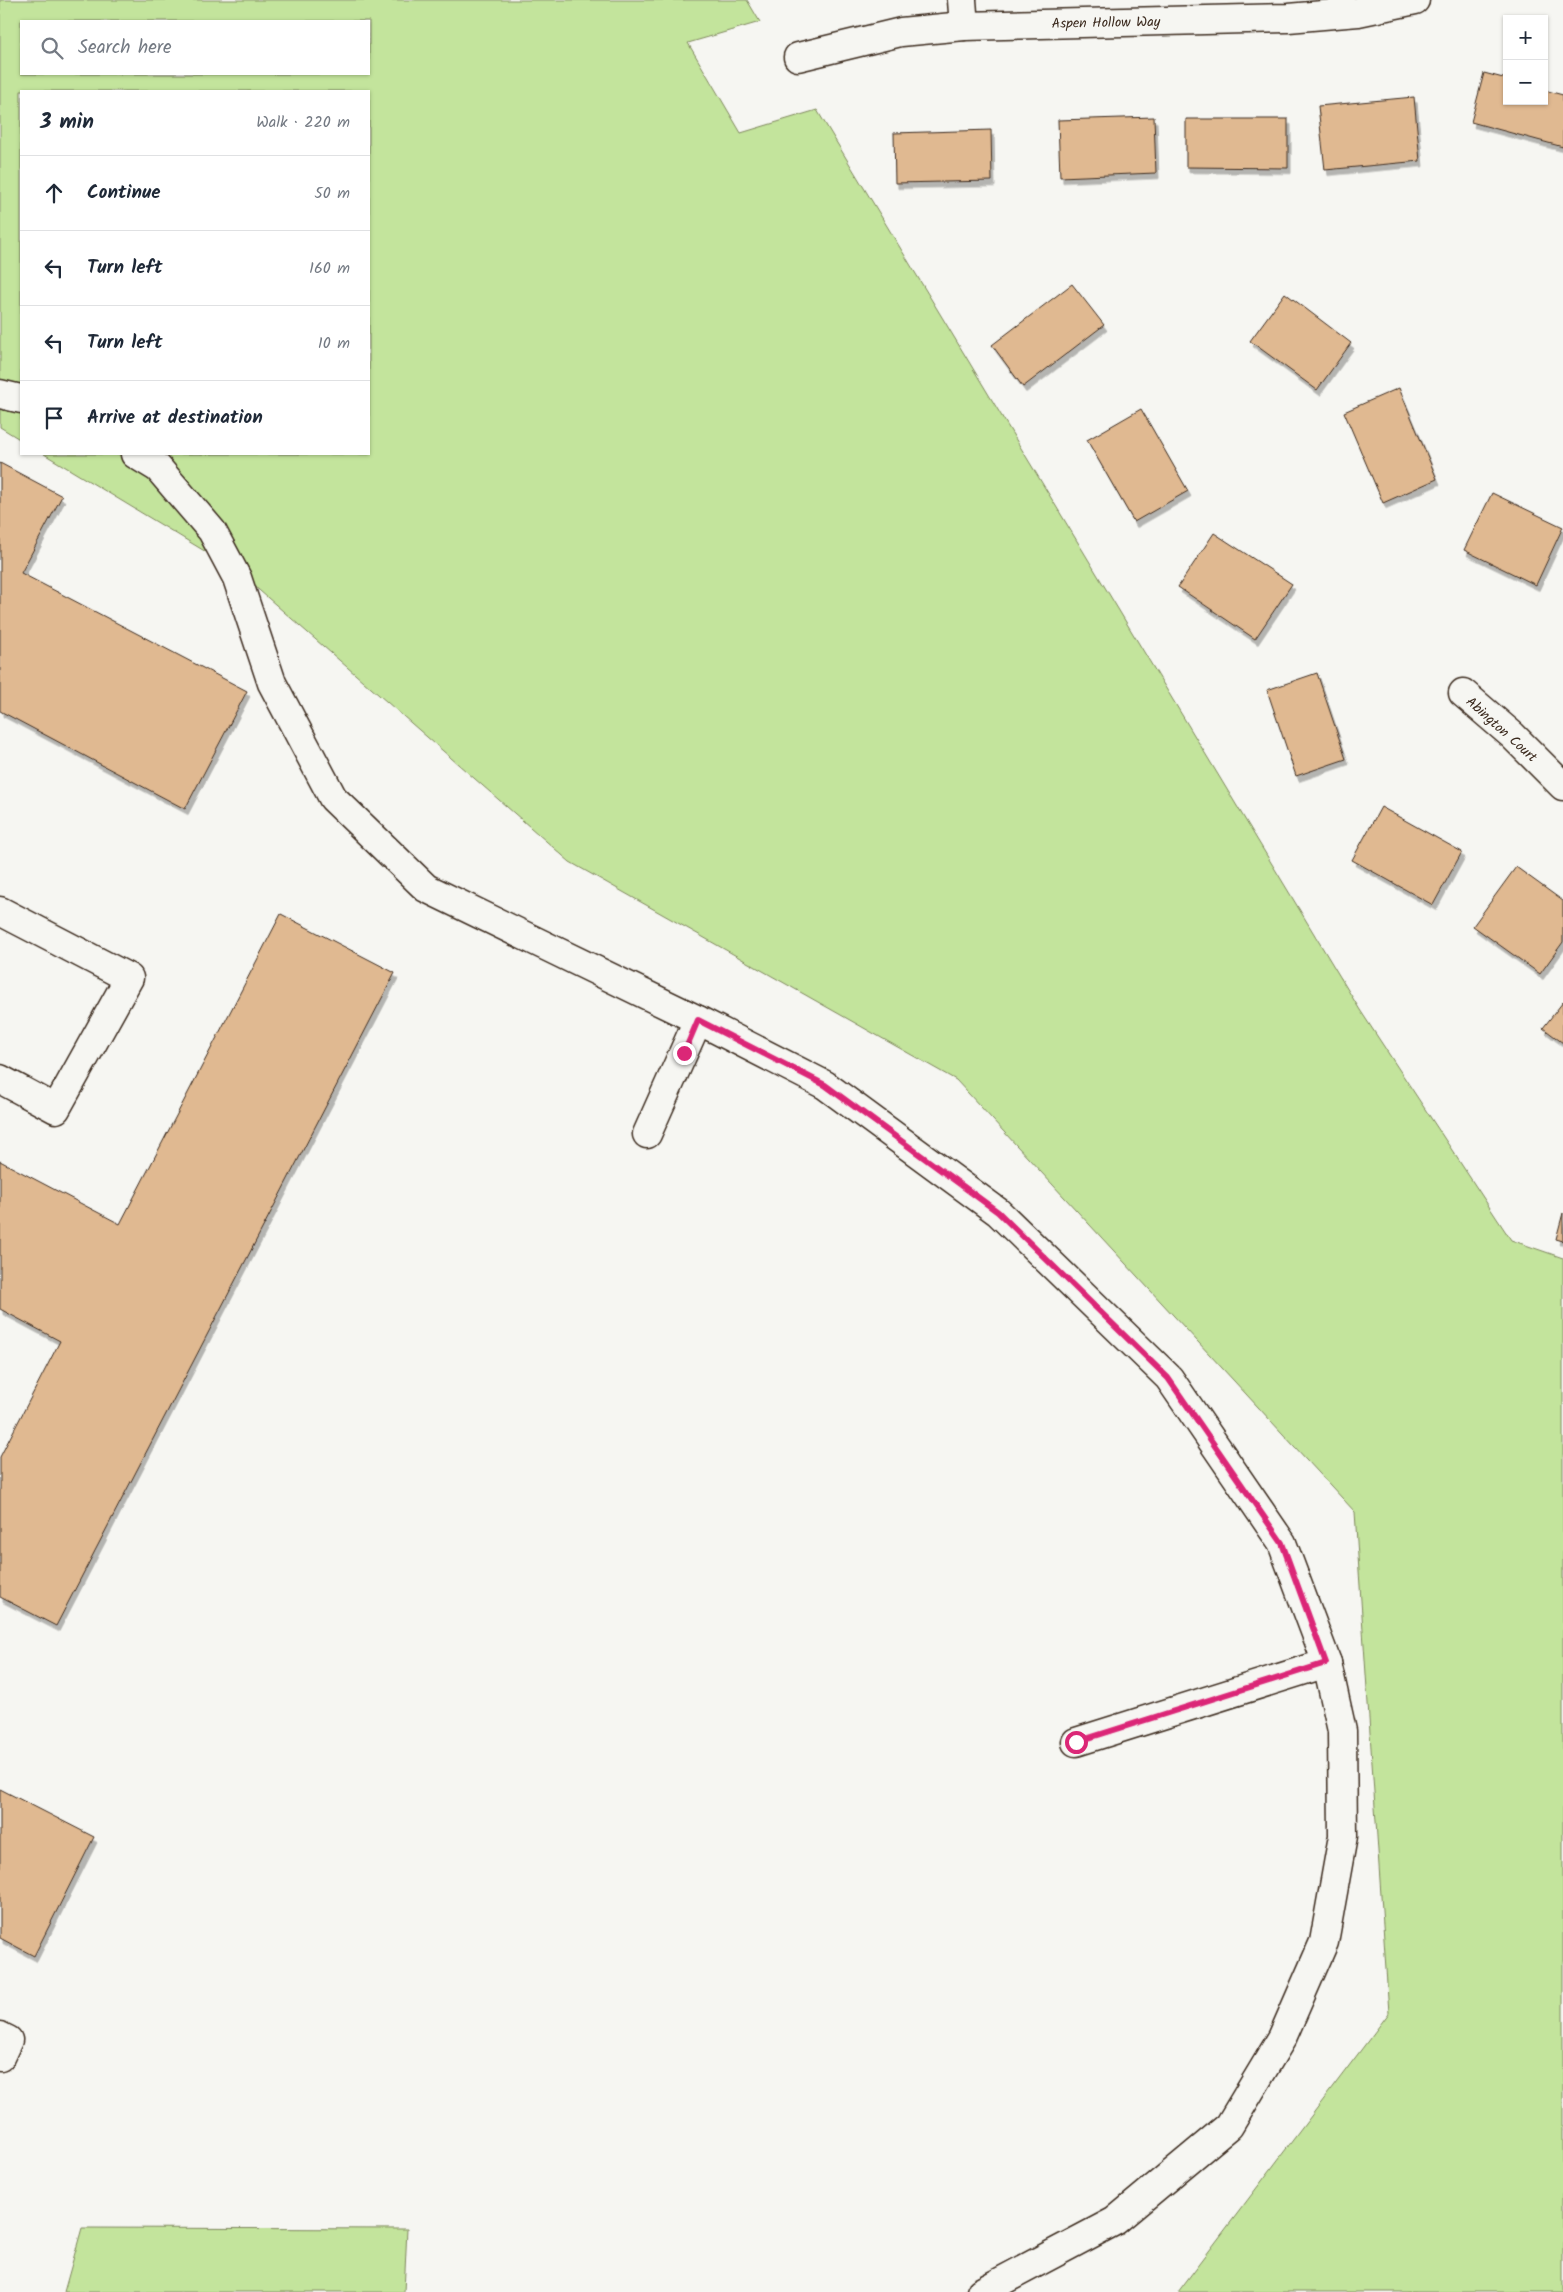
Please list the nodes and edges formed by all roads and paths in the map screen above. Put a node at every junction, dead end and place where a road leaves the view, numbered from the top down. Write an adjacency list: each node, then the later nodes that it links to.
1 (1415, 0): 2 (street, Aspen Hollow Way)
2 (963, 13): 3 (street, Aspen Hollow Way)
3 (798, 57)
4 (0, 394): 5 (street)
5 (20, 400)
6 (137, 455): 10 (street)
7 (1462, 693): 8 (street, Abington Court)
8 (1563, 786)
9 (0, 911): 11 (street)
10 (698, 1020): 12 (street); 13 (street)
11 (0, 1079)
12 (647, 1134)
13 (1326, 1663): 14 (street); 17 (street)
14 (1076, 1742)
15 (0, 2036): 16 (street)
16 (0, 2057)
17 (981, 2292)

